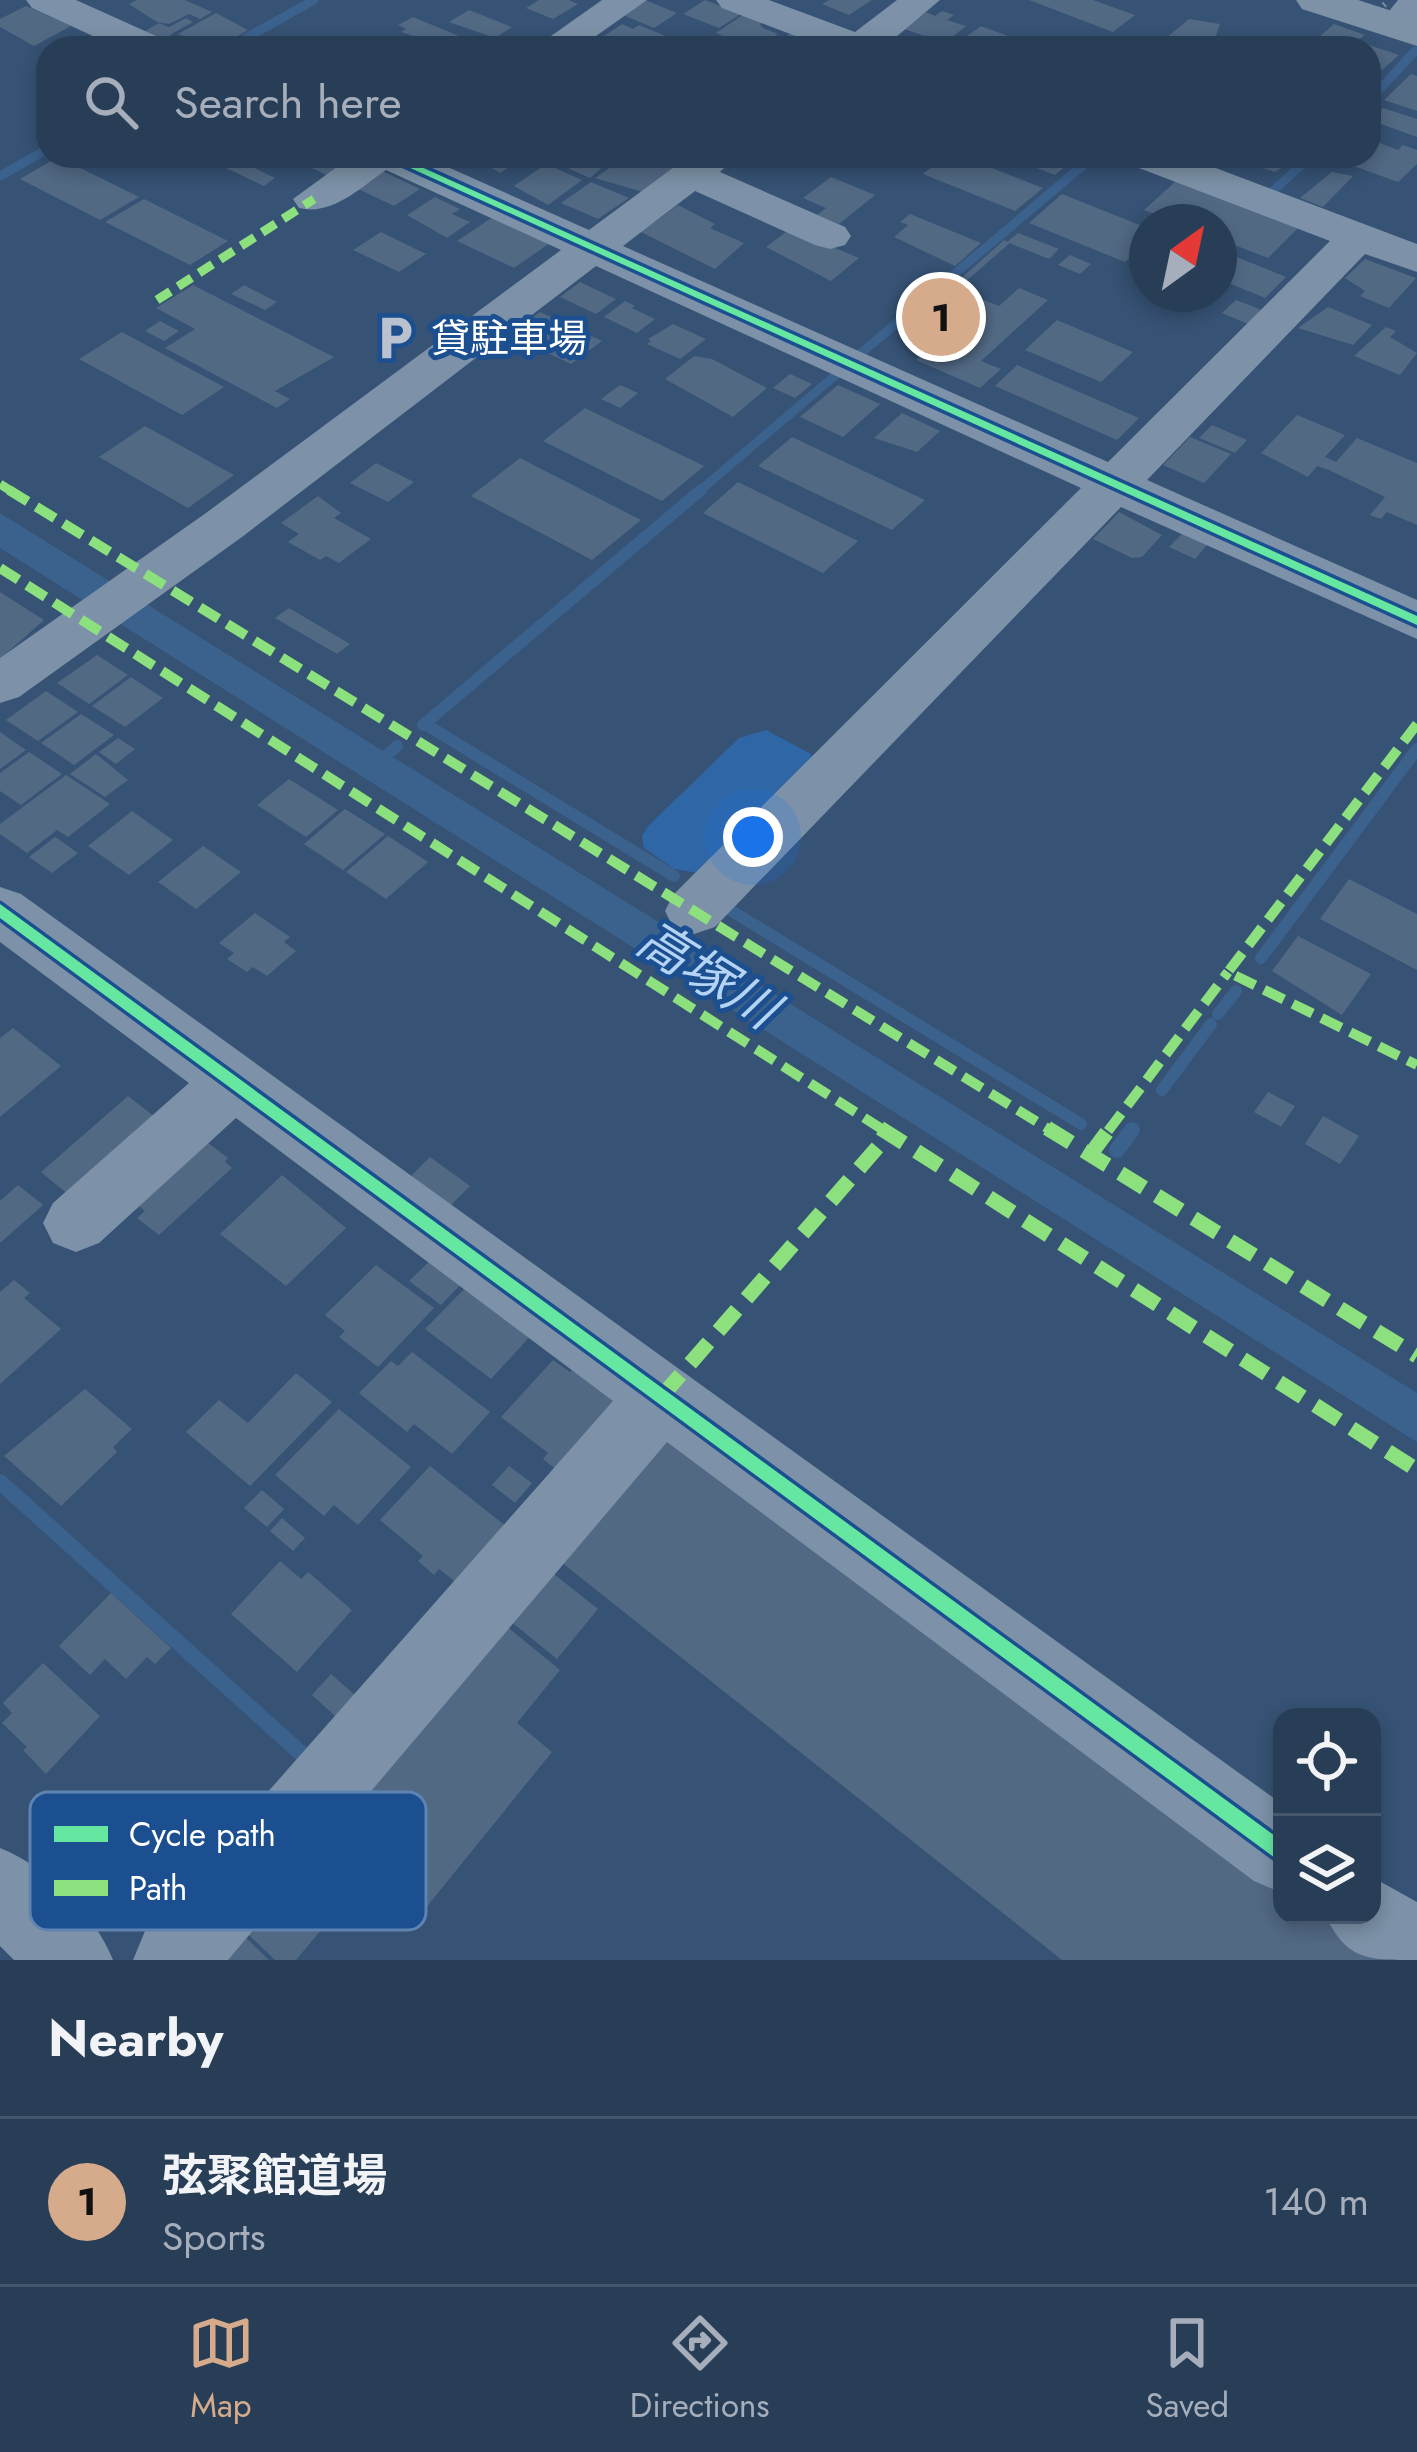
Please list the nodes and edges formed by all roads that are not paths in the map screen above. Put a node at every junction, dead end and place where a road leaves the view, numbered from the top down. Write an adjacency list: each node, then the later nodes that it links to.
1 (45, 0): 7 (street)
2 (628, 0): 8 (street)
3 (735, 0): 9 (street)
4 (921, 0): 10 (street)
5 (1317, 0): 6 (highway)
6 (1395, 18)
7 (124, 36)
8 (572, 36)
9 (829, 36)
10 (875, 36)
11 (365, 168): 16 (street)
12 (412, 168): 19 (street)
13 (699, 168): 19 (street)
14 (708, 168): 17 (street)
15 (1177, 168): 18 (street)
16 (314, 199)
17 (830, 236)
18 (1358, 237): 20 (street); 21 (street)
19 (593, 248): 21 (street); 23 (street)
20 (1417, 259)
21 (1114, 484): 22 (street); 25 (street)
22 (1417, 621)
23 (0, 684)
24 (0, 910): 26 (street)
25 (694, 910)
26 (234, 1082): 27 (street); 28 (street)
27 (76, 1223)
28 (662, 1396): 29 (street); 30 (street)
29 (319, 1792)
30 (1273, 1846)
31 (0, 1888): 32 (street)
32 (30, 1918)
33 (1378, 1924): 36 (street)
34 (41, 1930): 37 (street)
35 (200, 1930): 38 (street)
36 (1417, 1952)
37 (71, 1960)
38 (174, 1960)

